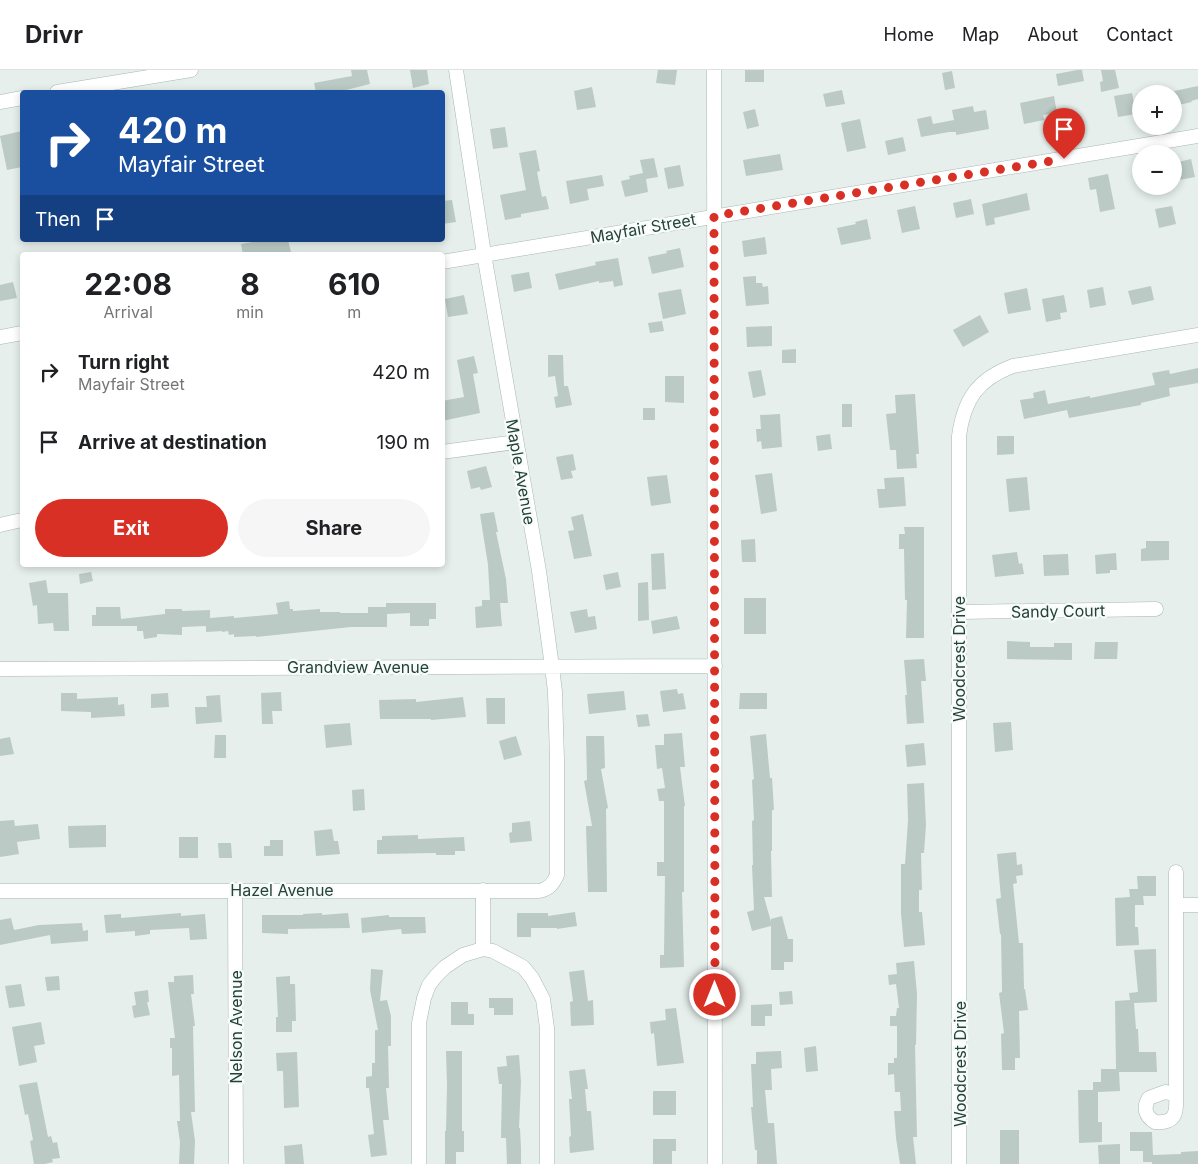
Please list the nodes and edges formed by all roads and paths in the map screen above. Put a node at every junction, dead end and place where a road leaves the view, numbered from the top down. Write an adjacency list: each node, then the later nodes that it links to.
1 (191, 70): 4 (street)
2 (456, 70): 9 (street, Maple Avenue)
3 (714, 70): 8 (street)
4 (69, 90)
5 (20, 98): 6 (street)
6 (0, 102)
7 (1198, 136): 8 (street, Mayfair Street)
8 (714, 216): 9 (street, Mayfair Street); 20 (street)
9 (484, 254): 10 (street, Mayfair Street); 14 (street, Maple Avenue)
10 (445, 261)
11 (20, 333): 13 (street)
12 (1198, 335): 19 (street, Woodcrest Drive)
13 (0, 337)
14 (516, 442): 15 (street); 21 (street, Maple Avenue)
15 (445, 452)
16 (20, 520): 17 (street)
17 (0, 525)
18 (1156, 609): 19 (street, Sandy Court)
19 (960, 612): 36 (street, Woodcrest Drive)
20 (716, 666): 21 (street, Grandview Avenue); 35 (street)
21 (552, 667): 22 (street, Grandview Avenue); 24 (street, Maple Avenue)
22 (0, 669)
23 (1176, 872): 28 (street)
24 (556, 876): 26 (street, Hazel Avenue)
25 (236, 890): 26 (street, Hazel Avenue); 27 (street, Hazel Avenue); 32 (street, Nelson Avenue)
26 (483, 890): 30 (street)
27 (0, 891)
28 (1176, 905): 29 (street); 31 (street)
29 (1198, 905)
30 (483, 949): 33 (street); 34 (street)
31 (1176, 1094)
32 (236, 1164)
33 (419, 1164)
34 (547, 1164)
35 (716, 1164)
36 (960, 1164)

